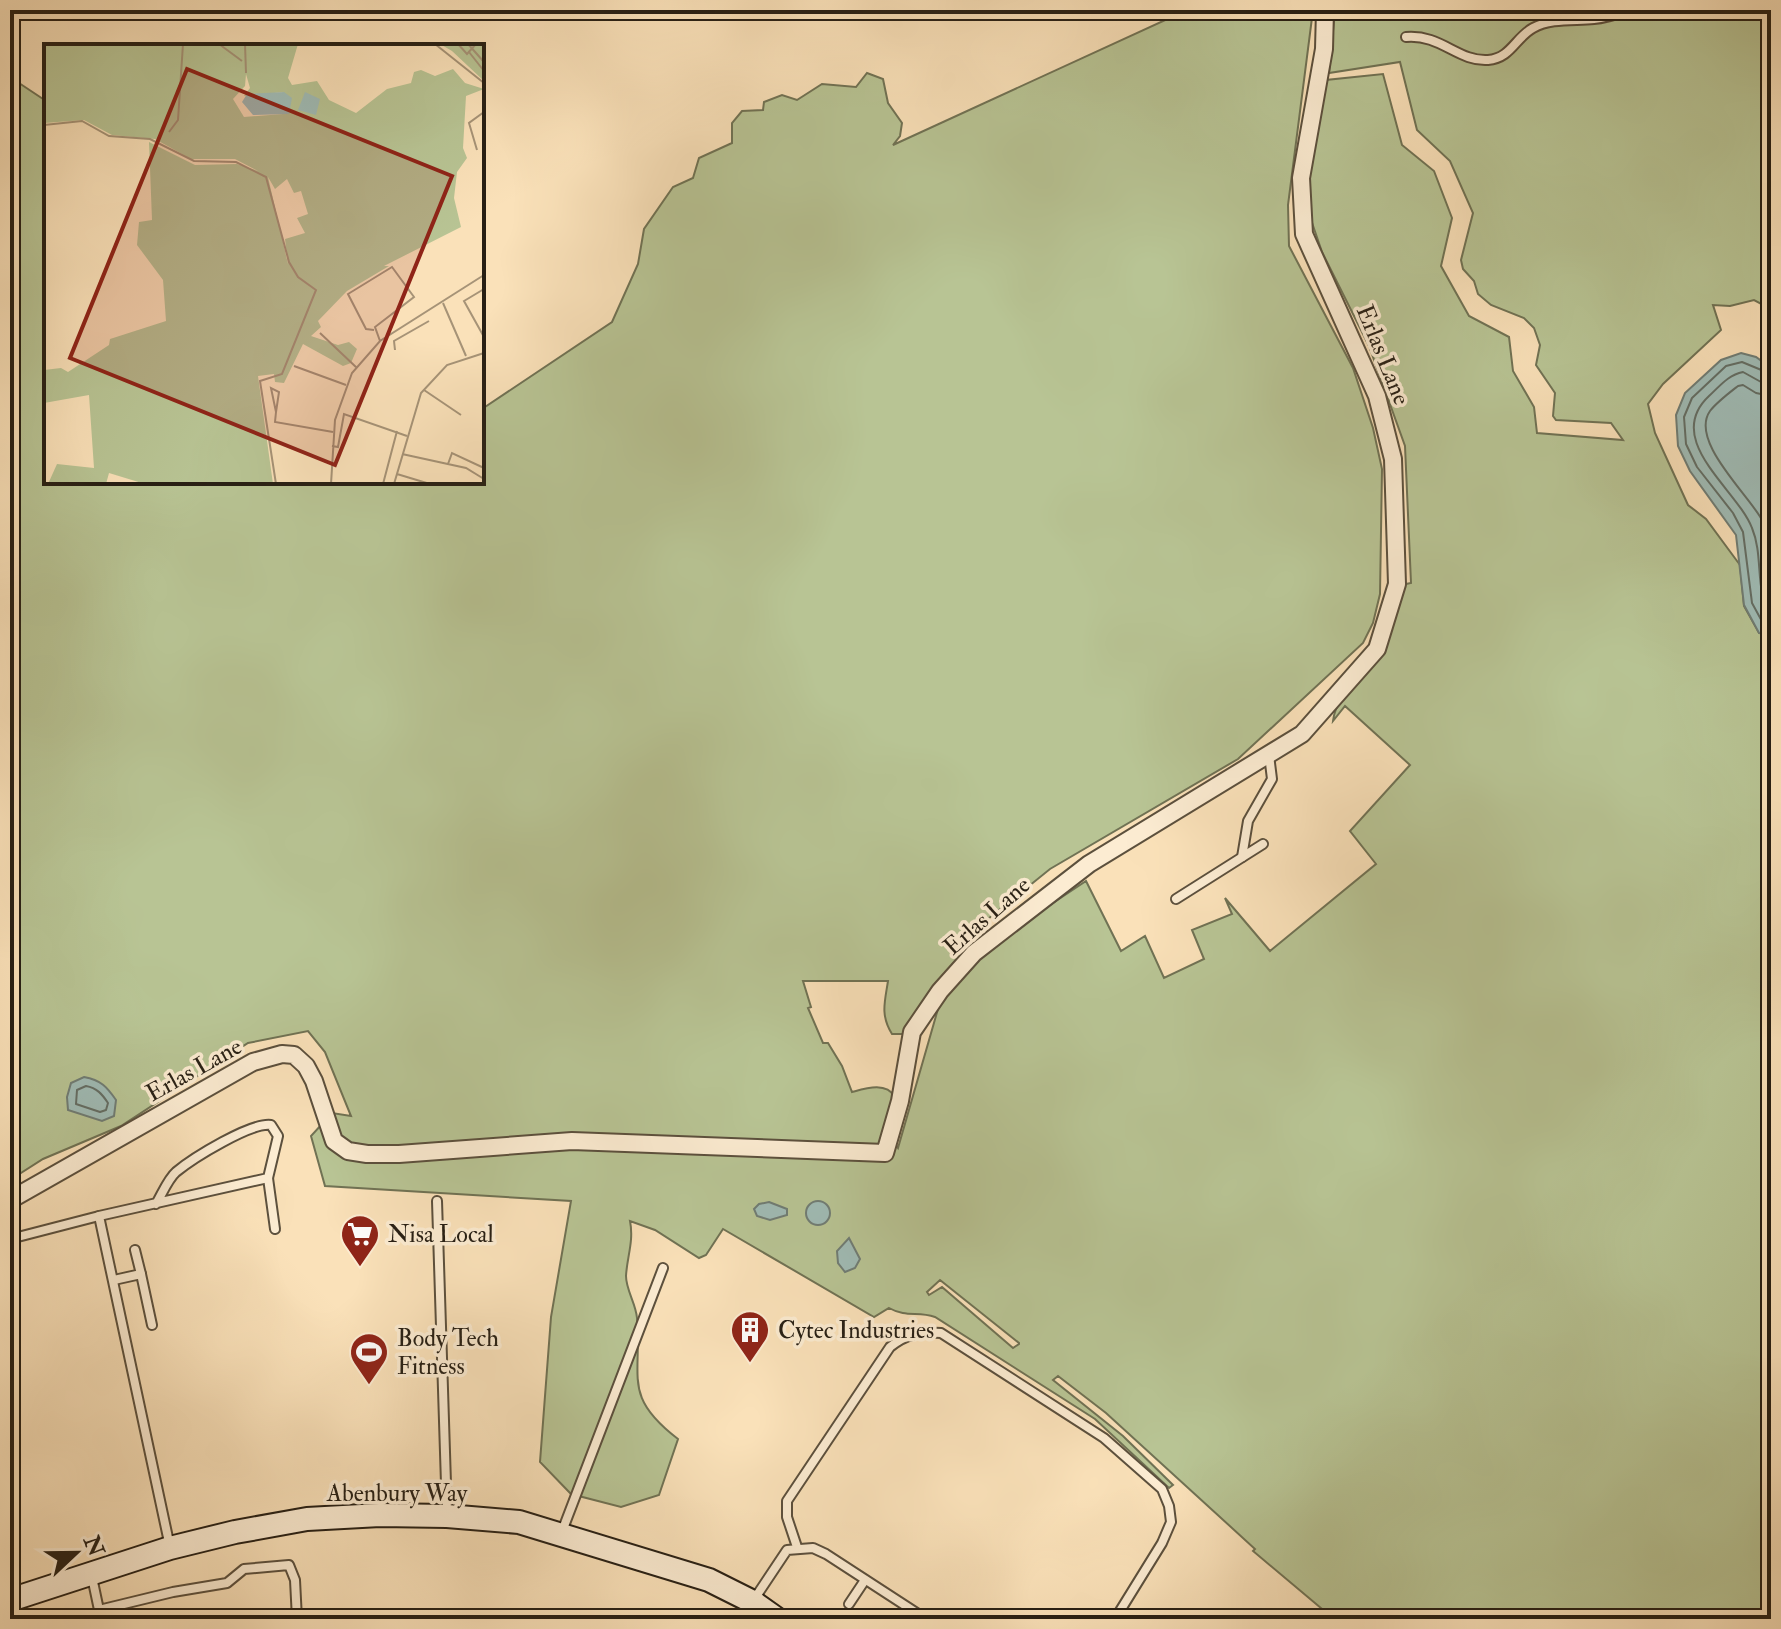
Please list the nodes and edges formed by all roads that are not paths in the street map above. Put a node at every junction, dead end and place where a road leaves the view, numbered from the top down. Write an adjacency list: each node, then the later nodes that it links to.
1 (1325, 10): 4 (street, Erlas Lane)
2 (1630, 10): 3 (lane)
3 (1406, 37)
4 (1269, 755): 6 (lane); 9 (street, Erlas Lane)
5 (1263, 844): 6 (lane)
6 (1242, 857): 7 (lane)
7 (1176, 899)
8 (268, 1178): 11 (lane); 11 (lane); 13 (lane)
9 (10, 1200)
10 (437, 1201): 20 (lane)
11 (156, 1204): 12 (lane)
12 (99, 1216): 14 (lane); 18 (lane)
13 (275, 1229)
14 (10, 1239)
15 (135, 1250): 17 (lane)
16 (663, 1268): 21 (lane)
17 (141, 1274): 18 (lane); 19 (lane)
18 (114, 1280): 23 (lane)
19 (152, 1325)
20 (447, 1516): 21 (street, Abenbury Way); 23 (street, Abenbury Way)
21 (561, 1535): 27 (street, Abenbury Way)
22 (797, 1547): 25 (lane); 27 (lane); 32 (lane)
23 (170, 1548): 24 (street, Abenbury Way)
24 (91, 1574): 26 (street, Abenbury Way); 29 (lane)
25 (865, 1580): 28 (lane); 31 (lane)
26 (10, 1600)
27 (753, 1602): 30 (street, Abenbury Way)
28 (849, 1604)
29 (297, 1619)
30 (777, 1619)
31 (926, 1619)
32 (1115, 1619)

